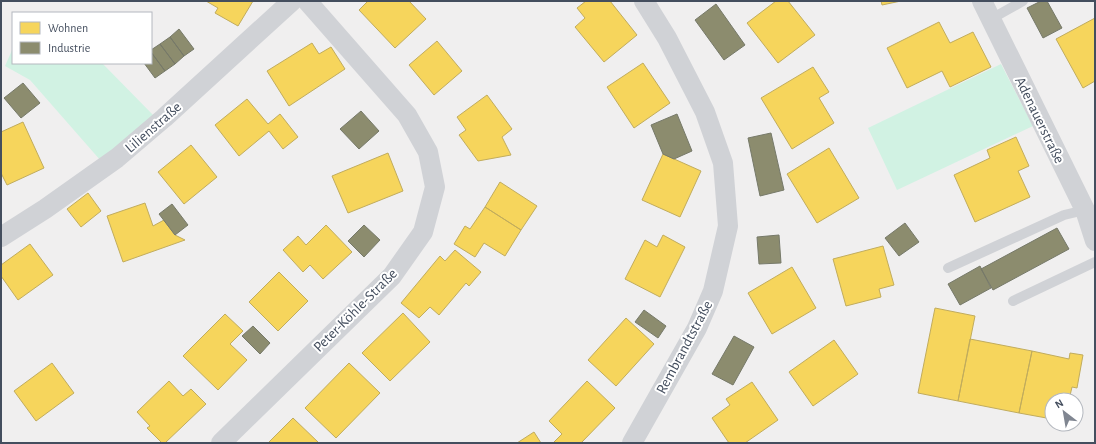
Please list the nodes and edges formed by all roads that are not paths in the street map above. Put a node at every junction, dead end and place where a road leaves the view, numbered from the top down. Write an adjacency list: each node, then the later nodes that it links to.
1 (292, 1): 8 (street, Lilienstraße)
2 (307, 1): 13 (street, Peter-Köhle-Straße)
3 (644, 1): 14 (street, Rembrandtstraße)
4 (982, 1): 6 (street, Adenauerstraße)
5 (1023, 1): 6 (lane)
6 (990, 19): 7 (street, Adenauerstraße)
7 (1085, 210): 9 (street, Adenauerstraße); 11 (lane)
8 (1, 237)
9 (1095, 241)
10 (1095, 262): 12 (lane)
11 (948, 268)
12 (1013, 301)
13 (221, 443)
14 (632, 443)

